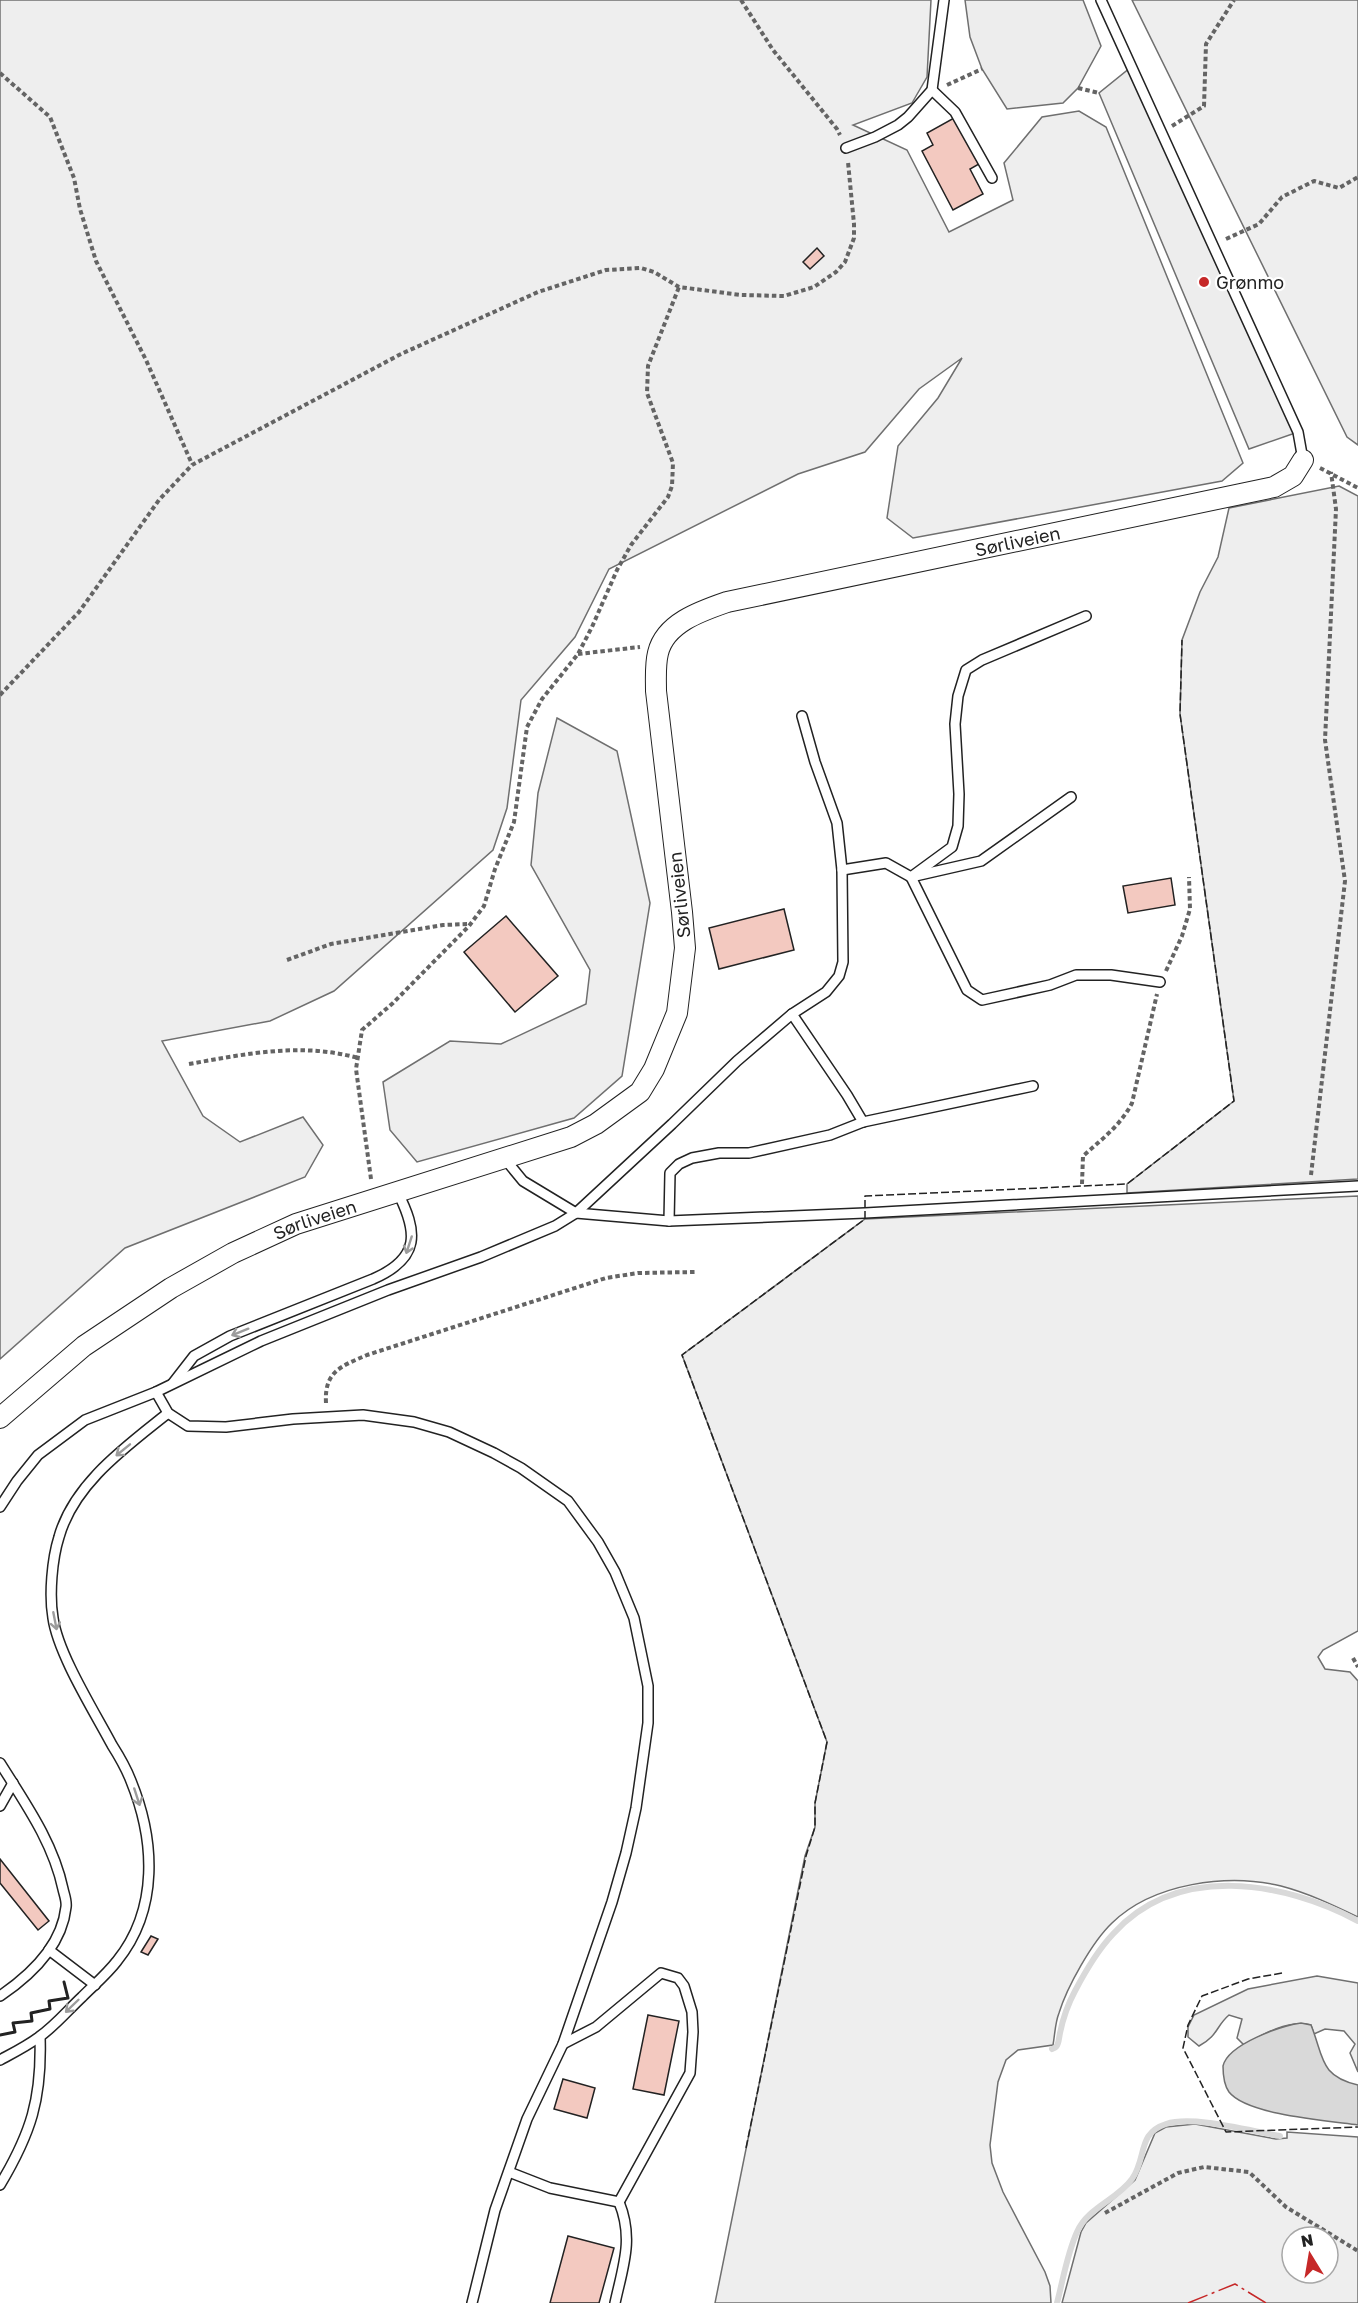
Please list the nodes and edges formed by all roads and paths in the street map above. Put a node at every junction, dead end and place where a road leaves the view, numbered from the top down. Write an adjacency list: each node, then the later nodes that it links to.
1 (741, 0): 11 (path)
2 (944, 0): 8 (lane)
3 (1101, 0): 10 (lane)
4 (1234, 0): 10 (path)
5 (982, 69): 8 (path)
6 (0, 74): 17 (path)
7 (1078, 88): 9 (path)
8 (932, 90): 11 (lane); 13 (lane)
9 (1099, 93)
10 (1161, 132): 14 (lane)
11 (846, 148): 15 (path)
12 (1358, 177): 14 (path)
13 (992, 178)
14 (1214, 244): 16 (lane)
15 (679, 287): 17 (path); 22 (path)
16 (1303, 460): 18 (path); 21 (street, Sørliveien)
17 (192, 465): 23 (path)
18 (1331, 472): 19 (path); 40 (path)
19 (1358, 488)
20 (1086, 616): 27 (lane)
21 (660, 646): 22 (path); 37 (street, Sørliveien)
22 (578, 654): 29 (path)
23 (0, 695)
24 (802, 716): 26 (lane)
25 (1071, 798): 27 (lane)
26 (842, 870): 27 (lane); 32 (lane)
27 (911, 877): 31 (lane)
28 (1189, 877): 31 (path)
29 (470, 924): 30 (path); 33 (path)
30 (287, 960)
31 (1160, 982): 38 (path)
32 (792, 1014): 36 (lane); 43 (lane)
33 (358, 1058): 34 (path); 42 (path)
34 (189, 1064)
35 (1033, 1086): 36 (lane)
36 (862, 1122): 44 (lane)
37 (505, 1159): 41 (street, Sørliveien); 43 (lane)
38 (1082, 1184)
39 (1358, 1186): 40 (lane)
40 (1310, 1188): 44 (lane)
41 (397, 1191): 42 (street, Sørliveien); 46 (lane, one-way to 46)
42 (373, 1198): 50 (street, Sørliveien)
43 (576, 1213): 44 (lane); 46 (lane)
44 (669, 1221)
45 (695, 1272): 49 (path)
46 (172, 1384): 47 (lane)
47 (156, 1392): 48 (lane); 51 (lane)
48 (168, 1413): 49 (lane); 58 (lane, one-way to 58)
49 (326, 1416): 61 (lane)
50 (0, 1418)
51 (0, 1507)
52 (1353, 1658): 53 (path)
53 (1358, 1667)
54 (0, 1763): 55 (lane)
55 (13, 1783): 56 (lane); 57 (lane)
56 (0, 1806)
57 (49, 1950): 58 (lane); 59 (lane)
58 (95, 1985): 60 (lane, one-way to 60)
59 (0, 1996)
60 (40, 2037): 62 (lane); 64 (lane)
61 (563, 2044): 63 (lane); 65 (lane)
62 (0, 2060)
63 (509, 2172): 65 (lane); 68 (lane)
64 (0, 2185)
65 (619, 2202): 69 (lane)
66 (1105, 2213): 67 (path)
67 (1358, 2251)
68 (471, 2303)
69 (615, 2303)

